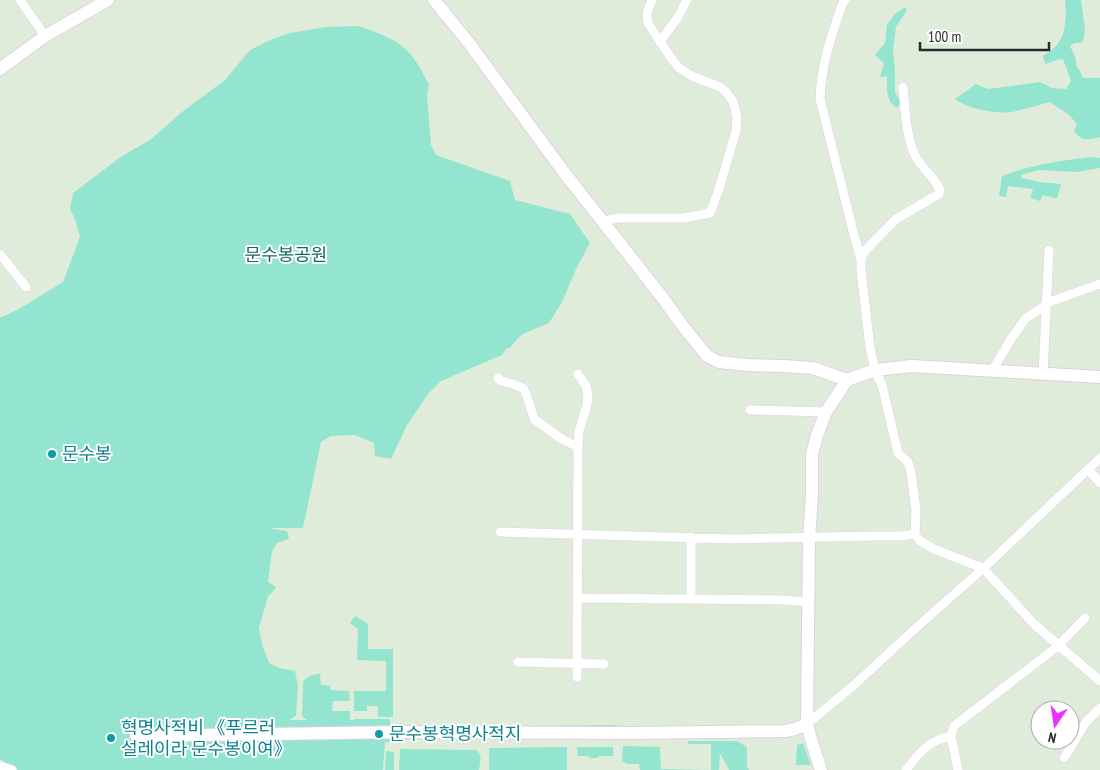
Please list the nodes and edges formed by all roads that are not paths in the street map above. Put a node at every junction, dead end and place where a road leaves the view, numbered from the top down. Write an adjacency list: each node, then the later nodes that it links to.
1 (20, 0): 8 (street)
2 (108, 0): 7 (street)
3 (434, 0): 12 (street)
4 (652, 0): 9 (street)
5 (687, 0): 9 (street)
6 (845, 0): 15 (street)
7 (90, 4): 8 (street)
8 (45, 36): 10 (street)
9 (660, 42): 12 (street)
10 (0, 69)
11 (903, 87): 15 (street)
12 (603, 221): 25 (street)
13 (1049, 250): 18 (street)
14 (0, 254): 17 (street)
15 (862, 259): 19 (street)
16 (1100, 284): 18 (street)
17 (26, 286)
18 (1047, 304): 20 (street); 22 (street)
19 (875, 370): 20 (street); 25 (street); 33 (street)
20 (992, 371): 22 (street)
21 (578, 374): 28 (street)
22 (1043, 374): 23 (street)
23 (1100, 377)
24 (498, 378): 28 (street)
25 (847, 380): 27 (street)
26 (750, 410): 27 (street)
27 (826, 412): 36 (street)
28 (578, 447): 34 (street)
29 (1100, 458): 30 (street)
30 (1088, 469): 31 (street); 37 (street)
31 (1100, 483)
32 (500, 532): 34 (street)
33 (915, 534): 36 (street); 37 (street)
34 (578, 535): 35 (street); 38 (street)
35 (691, 537): 36 (street); 39 (street)
36 (809, 538): 40 (street)
37 (983, 568): 42 (street); 49 (street)
38 (578, 598): 39 (street); 44 (street)
39 (691, 599): 40 (street)
40 (808, 602): 49 (street)
41 (1085, 618): 42 (street)
42 (1058, 646): 47 (street); 51 (street)
43 (518, 662): 44 (street)
44 (577, 662): 45 (street); 46 (street)
45 (604, 664)
46 (577, 677)
47 (1100, 681)
48 (1100, 708): 52 (street)
49 (807, 724): 50 (street); 55 (street)
50 (136, 736)
51 (951, 736): 56 (street); 57 (street)
52 (1064, 758)
53 (0, 766): 54 (street)
54 (12, 770)
55 (821, 770)
56 (906, 770)
57 (958, 770)

